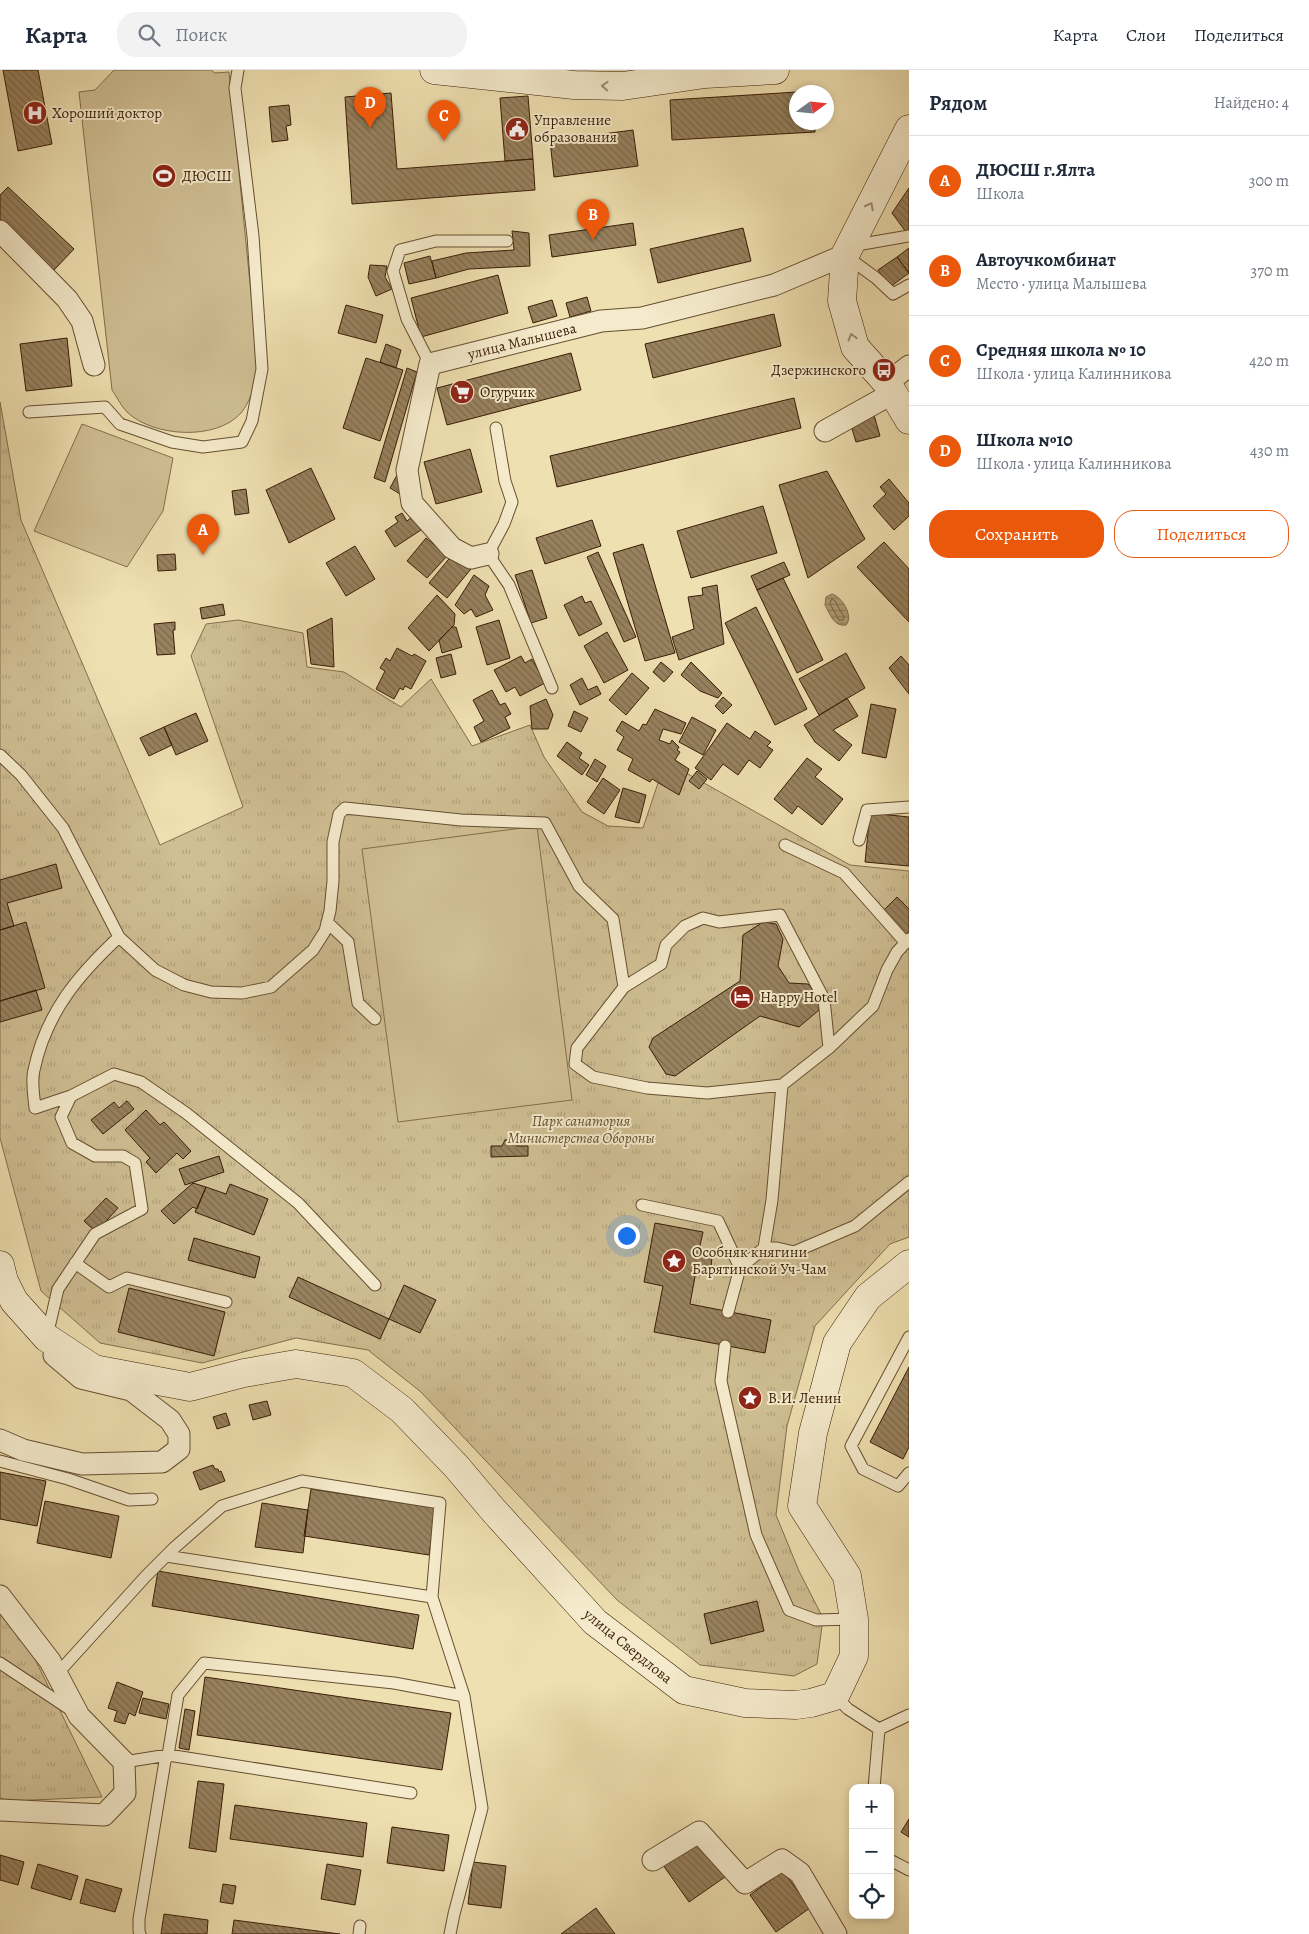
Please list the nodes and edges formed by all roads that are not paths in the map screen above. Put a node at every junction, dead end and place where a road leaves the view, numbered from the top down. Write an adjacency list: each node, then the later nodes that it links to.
1 (238, 70): 14 (lane)
2 (434, 70): 3 (main road, one-way to 2)
3 (776, 70)
4 (909, 130): 8 (main road, one-way to 4)
5 (0, 231): 11 (street)
6 (909, 236): 8 (lane)
7 (507, 241): 10 (lane)
8 (847, 251): 9 (lane); 10 (street, улица Малышева); 13 (main road, one-way to 8)
9 (909, 285)
10 (430, 364): 18 (street)
11 (94, 365)
12 (909, 366): 13 (street)
13 (890, 388): 15 (main road); 17 (street)
14 (29, 412)
15 (909, 420)
16 (496, 428): 18 (lane)
17 (824, 431)
18 (488, 554): 19 (lane)
19 (552, 688)
20 (0, 755): 25 (lane)
21 (909, 807): 22 (lane)
22 (859, 840)
23 (785, 845): 26 (lane)
24 (327, 922): 25 (lane); 27 (lane); 28 (lane)
25 (119, 936): 31 (lane)
26 (907, 941): 29 (lane)
27 (624, 987): 29 (lane); 30 (lane)
28 (375, 1019)
29 (829, 1048): 30 (lane)
30 (782, 1085): 34 (lane)
31 (71, 1096): 35 (lane); 39 (lane)
32 (909, 1182): 34 (lane)
33 (642, 1205): 38 (lane)
34 (764, 1248): 38 (lane)
35 (75, 1263): 40 (lane); 43 (lane)
36 (909, 1264): 52 (main road)
37 (0, 1265): 43 (main road, улица Свердлова)
38 (740, 1268): 41 (lane)
39 (375, 1285)
40 (226, 1302)
41 (728, 1312)
42 (909, 1337): 47 (lane)
43 (47, 1338): 45 (street); 56 (main road, улица Свердлова)
44 (725, 1346): 52 (lane)
45 (0, 1440)
46 (0, 1461): 48 (lane)
47 (909, 1473)
48 (152, 1500)
49 (166, 1556): 51 (lane); 51 (lane); 54 (lane)
50 (0, 1596): 54 (street)
51 (432, 1597): 55 (lane)
52 (854, 1619): 56 (main road)
53 (0, 1664): 58 (lane)
54 (57, 1674): 58 (street)
55 (464, 1696): 60 (lane); 69 (lane)
56 (835, 1696): 59 (lane)
57 (909, 1715): 59 (lane)
58 (79, 1716): 61 (street)
59 (879, 1728): 62 (lane)
60 (168, 1755): 61 (lane); 63 (lane); 68 (lane)
61 (124, 1762): 64 (street)
62 (874, 1784)
63 (411, 1793)
64 (0, 1810)
65 (653, 1860): 70 (street)
66 (894, 1862): 67 (lane)
67 (909, 1870)
68 (140, 1934)
69 (450, 1934)
70 (836, 1934)

